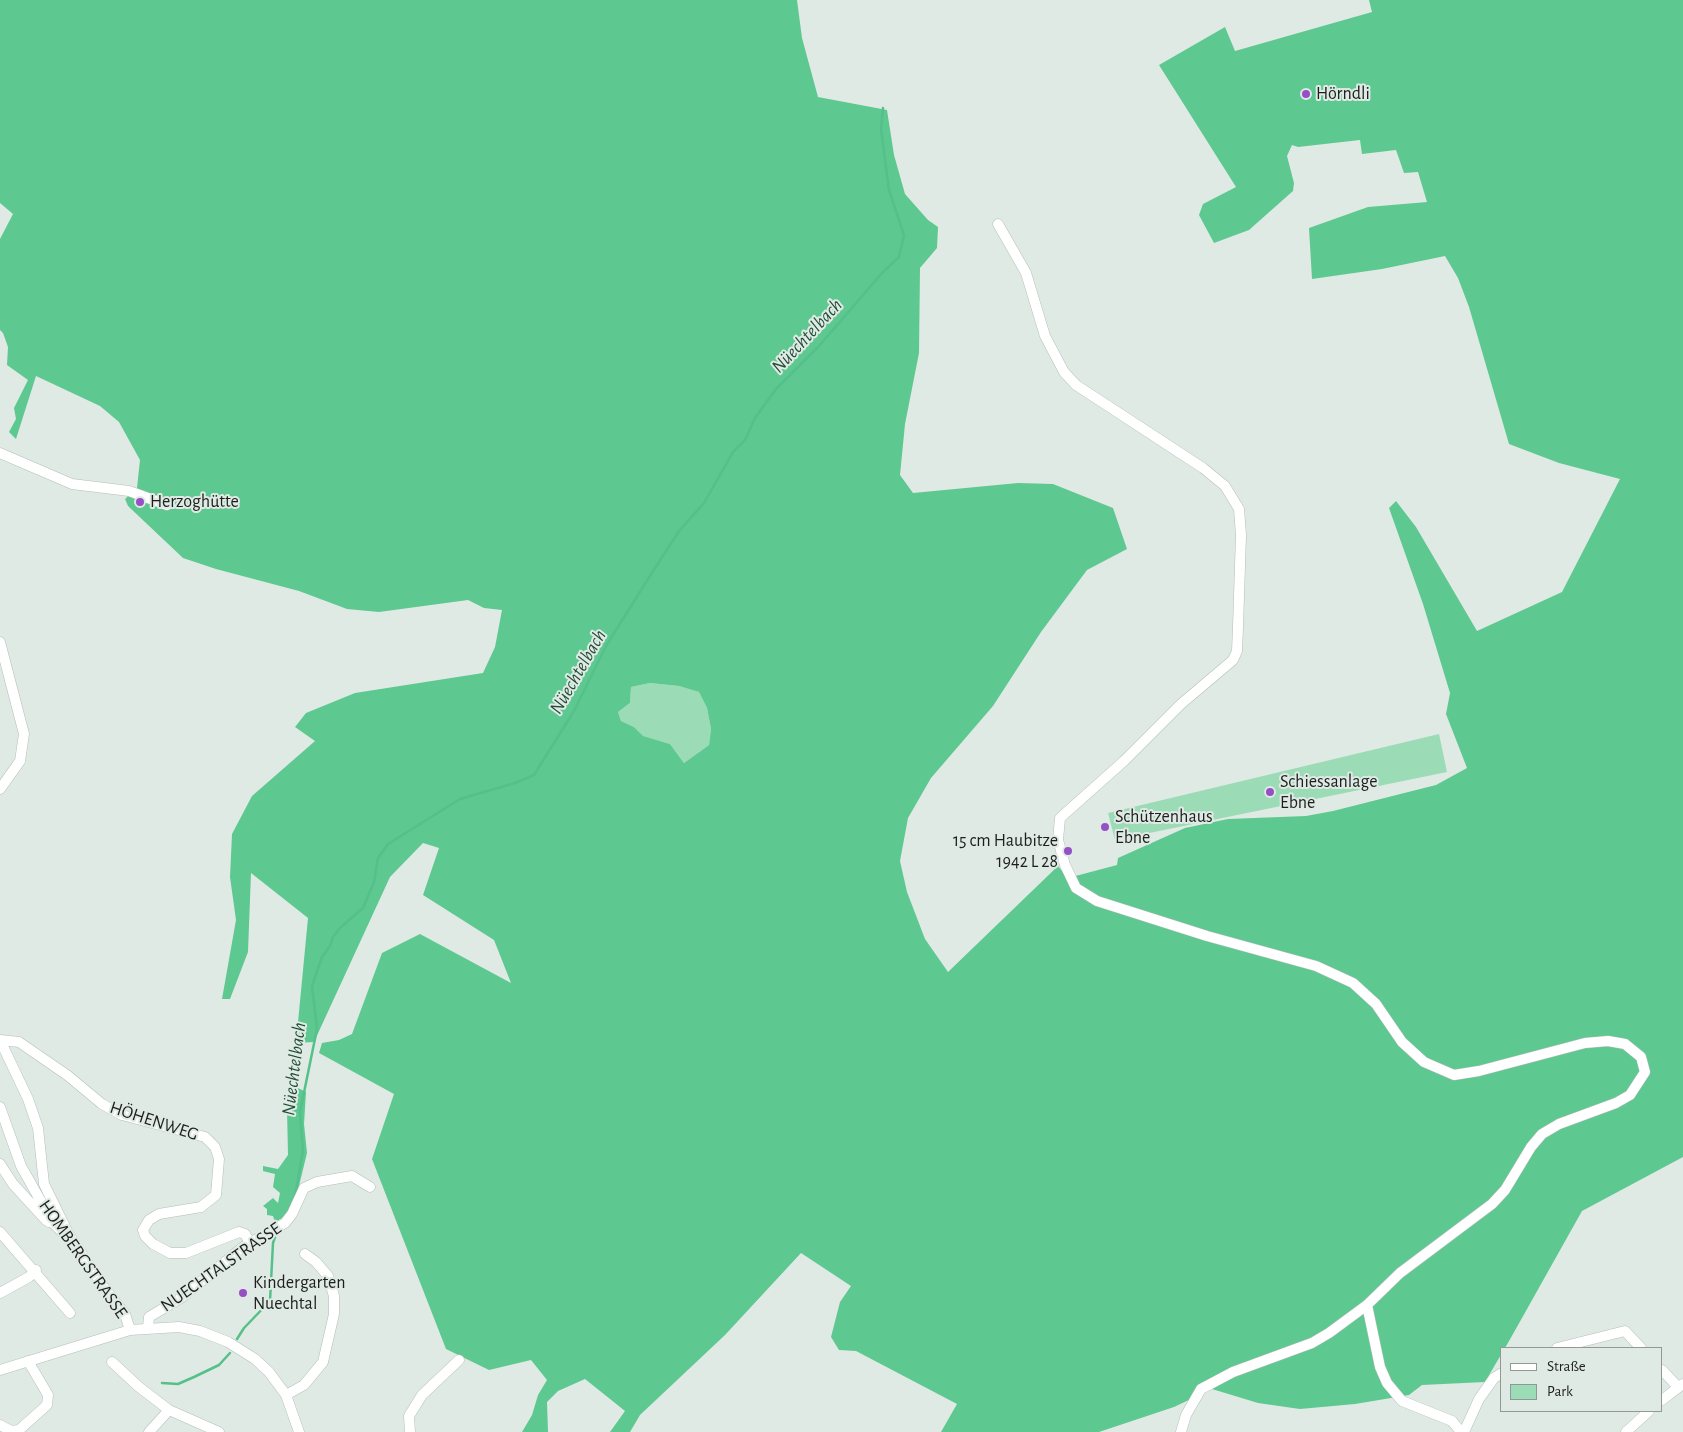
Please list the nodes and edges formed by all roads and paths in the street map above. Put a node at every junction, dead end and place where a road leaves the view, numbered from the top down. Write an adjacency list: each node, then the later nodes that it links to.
1 (998, 224): 17 (street)
2 (0, 453): 3 (street)
3 (167, 505)
4 (0, 642): 5 (street)
5 (0, 789)
6 (0, 1040): 12 (street); 13 (street, HÖHENWEG)
7 (0, 1107): 10 (street, HOMBERGSTRASSE)
8 (0, 1164): 10 (street)
9 (370, 1187): 13 (street, NUECHTALSTRASSE)
10 (53, 1223): 12 (street, HOMBERGSTRASSE)
11 (0, 1232): 15 (street)
12 (68, 1233): 20 (street, HOMBERGSTRASSE)
13 (250, 1243): 19 (street, NUECHTALSTRASSE)
14 (305, 1254): 30 (street)
15 (36, 1270): 16 (street); 18 (street)
16 (0, 1293)
17 (1367, 1305): 39 (street); 40 (street)
18 (70, 1313)
19 (148, 1327): 20 (street); 30 (street)
20 (130, 1330): 24 (street)
21 (1561, 1347): 22 (street)
22 (1640, 1347)
23 (459, 1360): 38 (street)
24 (28, 1361): 26 (street); 34 (street)
25 (112, 1362): 32 (street)
26 (0, 1370)
27 (1663, 1371): 29 (street)
28 (1500, 1374): 40 (street)
29 (1681, 1386): 31 (street)
30 (286, 1395): 37 (street)
31 (1663, 1399)
32 (169, 1410): 35 (street); 36 (street)
33 (1648, 1412): 41 (street)
34 (0, 1425)
35 (149, 1432)
36 (219, 1432)
37 (299, 1432)
38 (410, 1432)
39 (1181, 1432)
40 (1462, 1432)
41 (1626, 1432)

